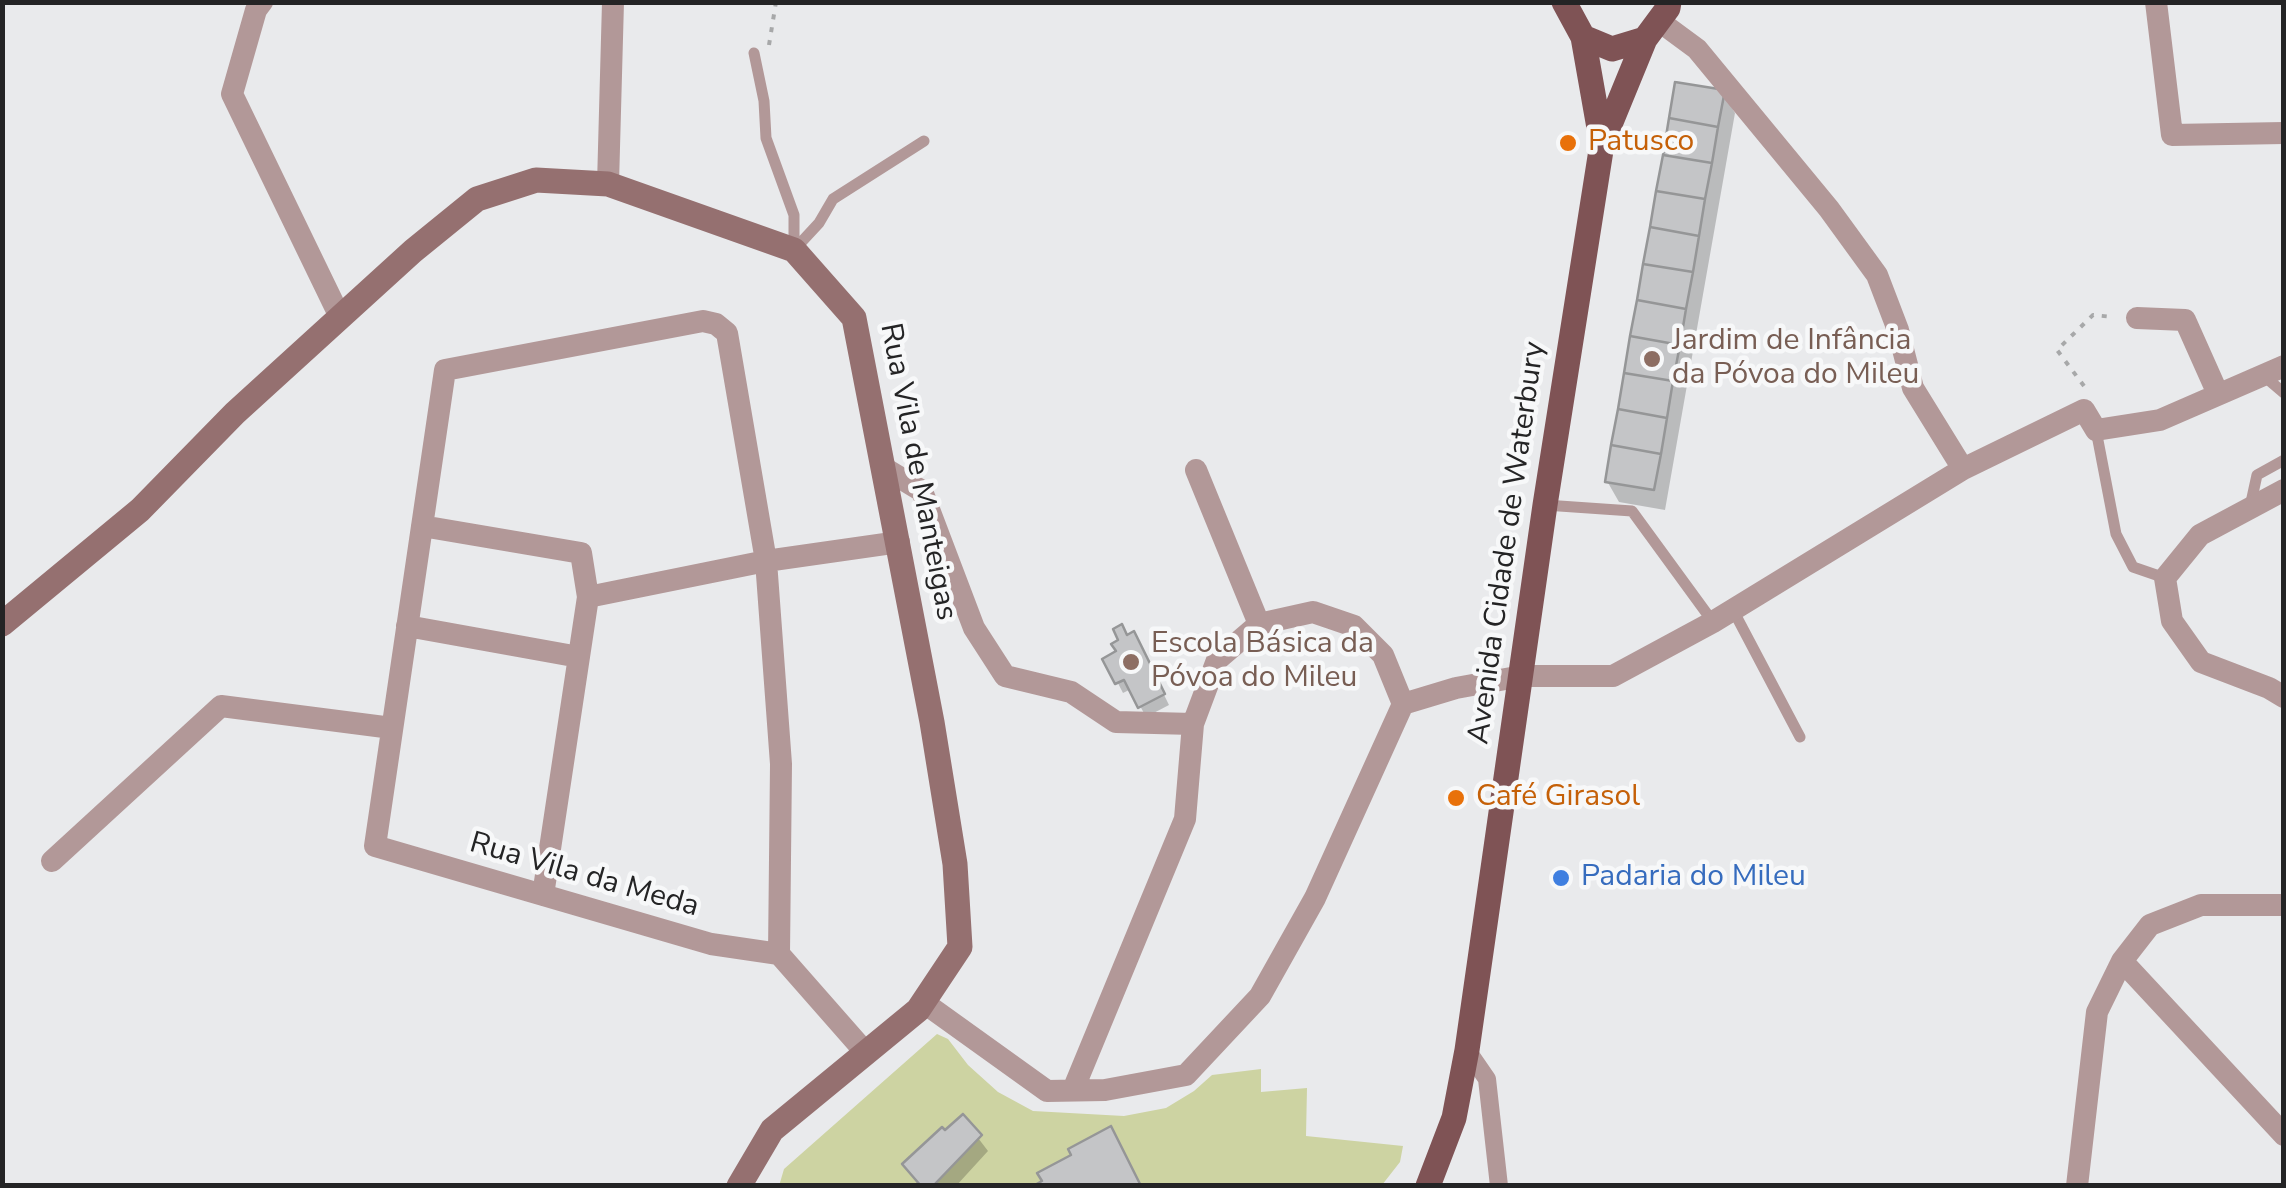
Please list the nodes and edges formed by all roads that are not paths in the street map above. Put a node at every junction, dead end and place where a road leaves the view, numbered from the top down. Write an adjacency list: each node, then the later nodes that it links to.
1 (262, 2): 13 (street)
2 (613, 2): 11 (street)
3 (1564, 2): 6 (main road)
4 (2156, 2): 8 (street)
5 (1658, 21): 6 (main road); 10 (main road); 21 (street)
6 (1583, 36): 10 (main road)
7 (754, 53): 12 (lane)
8 (2284, 133)
9 (924, 141): 12 (lane)
10 (1602, 144): 24 (main road, Avenida Cidade de Waterbury)
11 (608, 184): 12 (main road, Rua Vila de Manteigas); 13 (main road, Rua Vila de Manteigas)
12 (794, 250): 20 (main road, Rua Vila de Manteigas)
13 (340, 317): 32 (main road, Rua Vila de Manteigas)
14 (2137, 318): 17 (street)
15 (2273, 370): 16 (lane); 17 (street)
16 (2284, 393)
17 (2218, 394): 18 (street)
18 (2090, 420): 21 (street); 29 (lane)
19 (2284, 460): 25 (lane)
20 (884, 468): 27 (main road, Rua Vila de Manteigas); 39 (street)
21 (1963, 469): 31 (street)
22 (1196, 470): 33 (street)
23 (2284, 490): 25 (street)
24 (1545, 504): 31 (lane); 36 (main road, Avenida Cidade de Waterbury)
25 (2250, 508): 29 (street)
26 (422, 526): 28 (street); 30 (street); 34 (street)
27 (898, 542): 28 (street); 47 (main road, Rua Vila de Manteigas)
28 (766, 560): 30 (street); 45 (street)
29 (2165, 578): 37 (street)
30 (588, 597): 35 (street)
31 (1723, 616): 36 (street); 41 (lane)
32 (2, 624)
33 (1259, 624): 38 (street); 39 (street)
34 (408, 626): 35 (street); 40 (street)
35 (579, 657): 43 (street)
36 (1522, 676): 38 (street); 48 (main road, Avenida Cidade de Waterbury)
37 (2284, 697)
38 (1402, 704): 50 (street)
39 (1193, 724): 50 (street)
40 (392, 728): 42 (street); 43 (street, Rua Vila da Meda)
41 (1800, 737)
42 (52, 861)
43 (543, 895): 45 (street, Rua Vila da Meda)
44 (2284, 905): 46 (street)
45 (779, 954): 49 (street)
46 (2122, 961): 51 (street); 55 (street)
47 (923, 1002): 49 (main road, Rua Vila de Manteigas); 50 (street)
48 (1467, 1050): 53 (main road, Avenida Cidade de Waterbury); 54 (street)
49 (866, 1053): 52 (main road, Rua Vila de Manteigas)
50 (1073, 1090)
51 (2284, 1135)
52 (739, 1186)
53 (1428, 1186)
54 (1499, 1186)
55 (2077, 1186)

